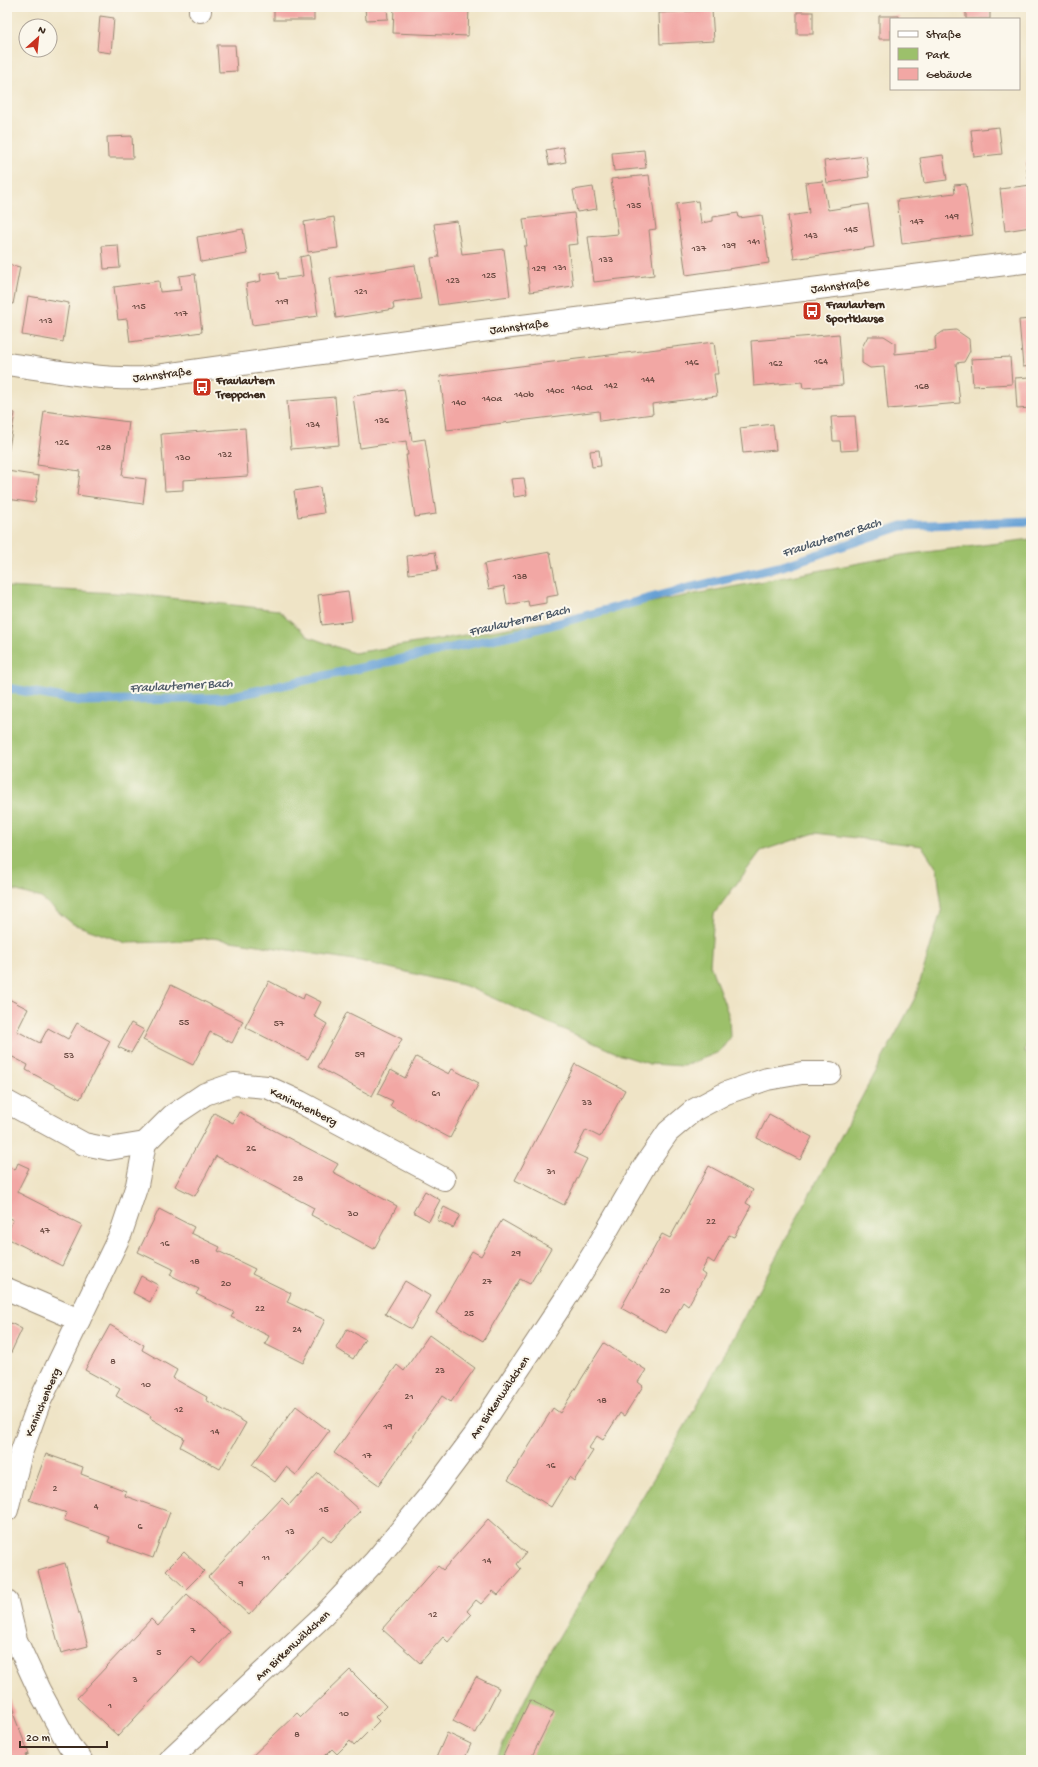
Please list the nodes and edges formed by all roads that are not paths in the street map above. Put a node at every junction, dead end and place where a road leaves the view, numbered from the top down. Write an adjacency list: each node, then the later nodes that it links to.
1 (1031, 261): 2 (street, Jahnstraße)
2 (7, 364)
3 (830, 1073): 12 (street, Am Birkenwäldchen)
4 (7, 1102): 5 (street)
5 (145, 1143): 6 (street, Kaninchenberg); 8 (street, Kaninchenberg)
6 (444, 1179)
7 (7, 1289): 8 (street)
8 (79, 1320): 9 (street, Kaninchenberg)
9 (7, 1510)
10 (7, 1602): 11 (street)
11 (81, 1760)
12 (169, 1760)

